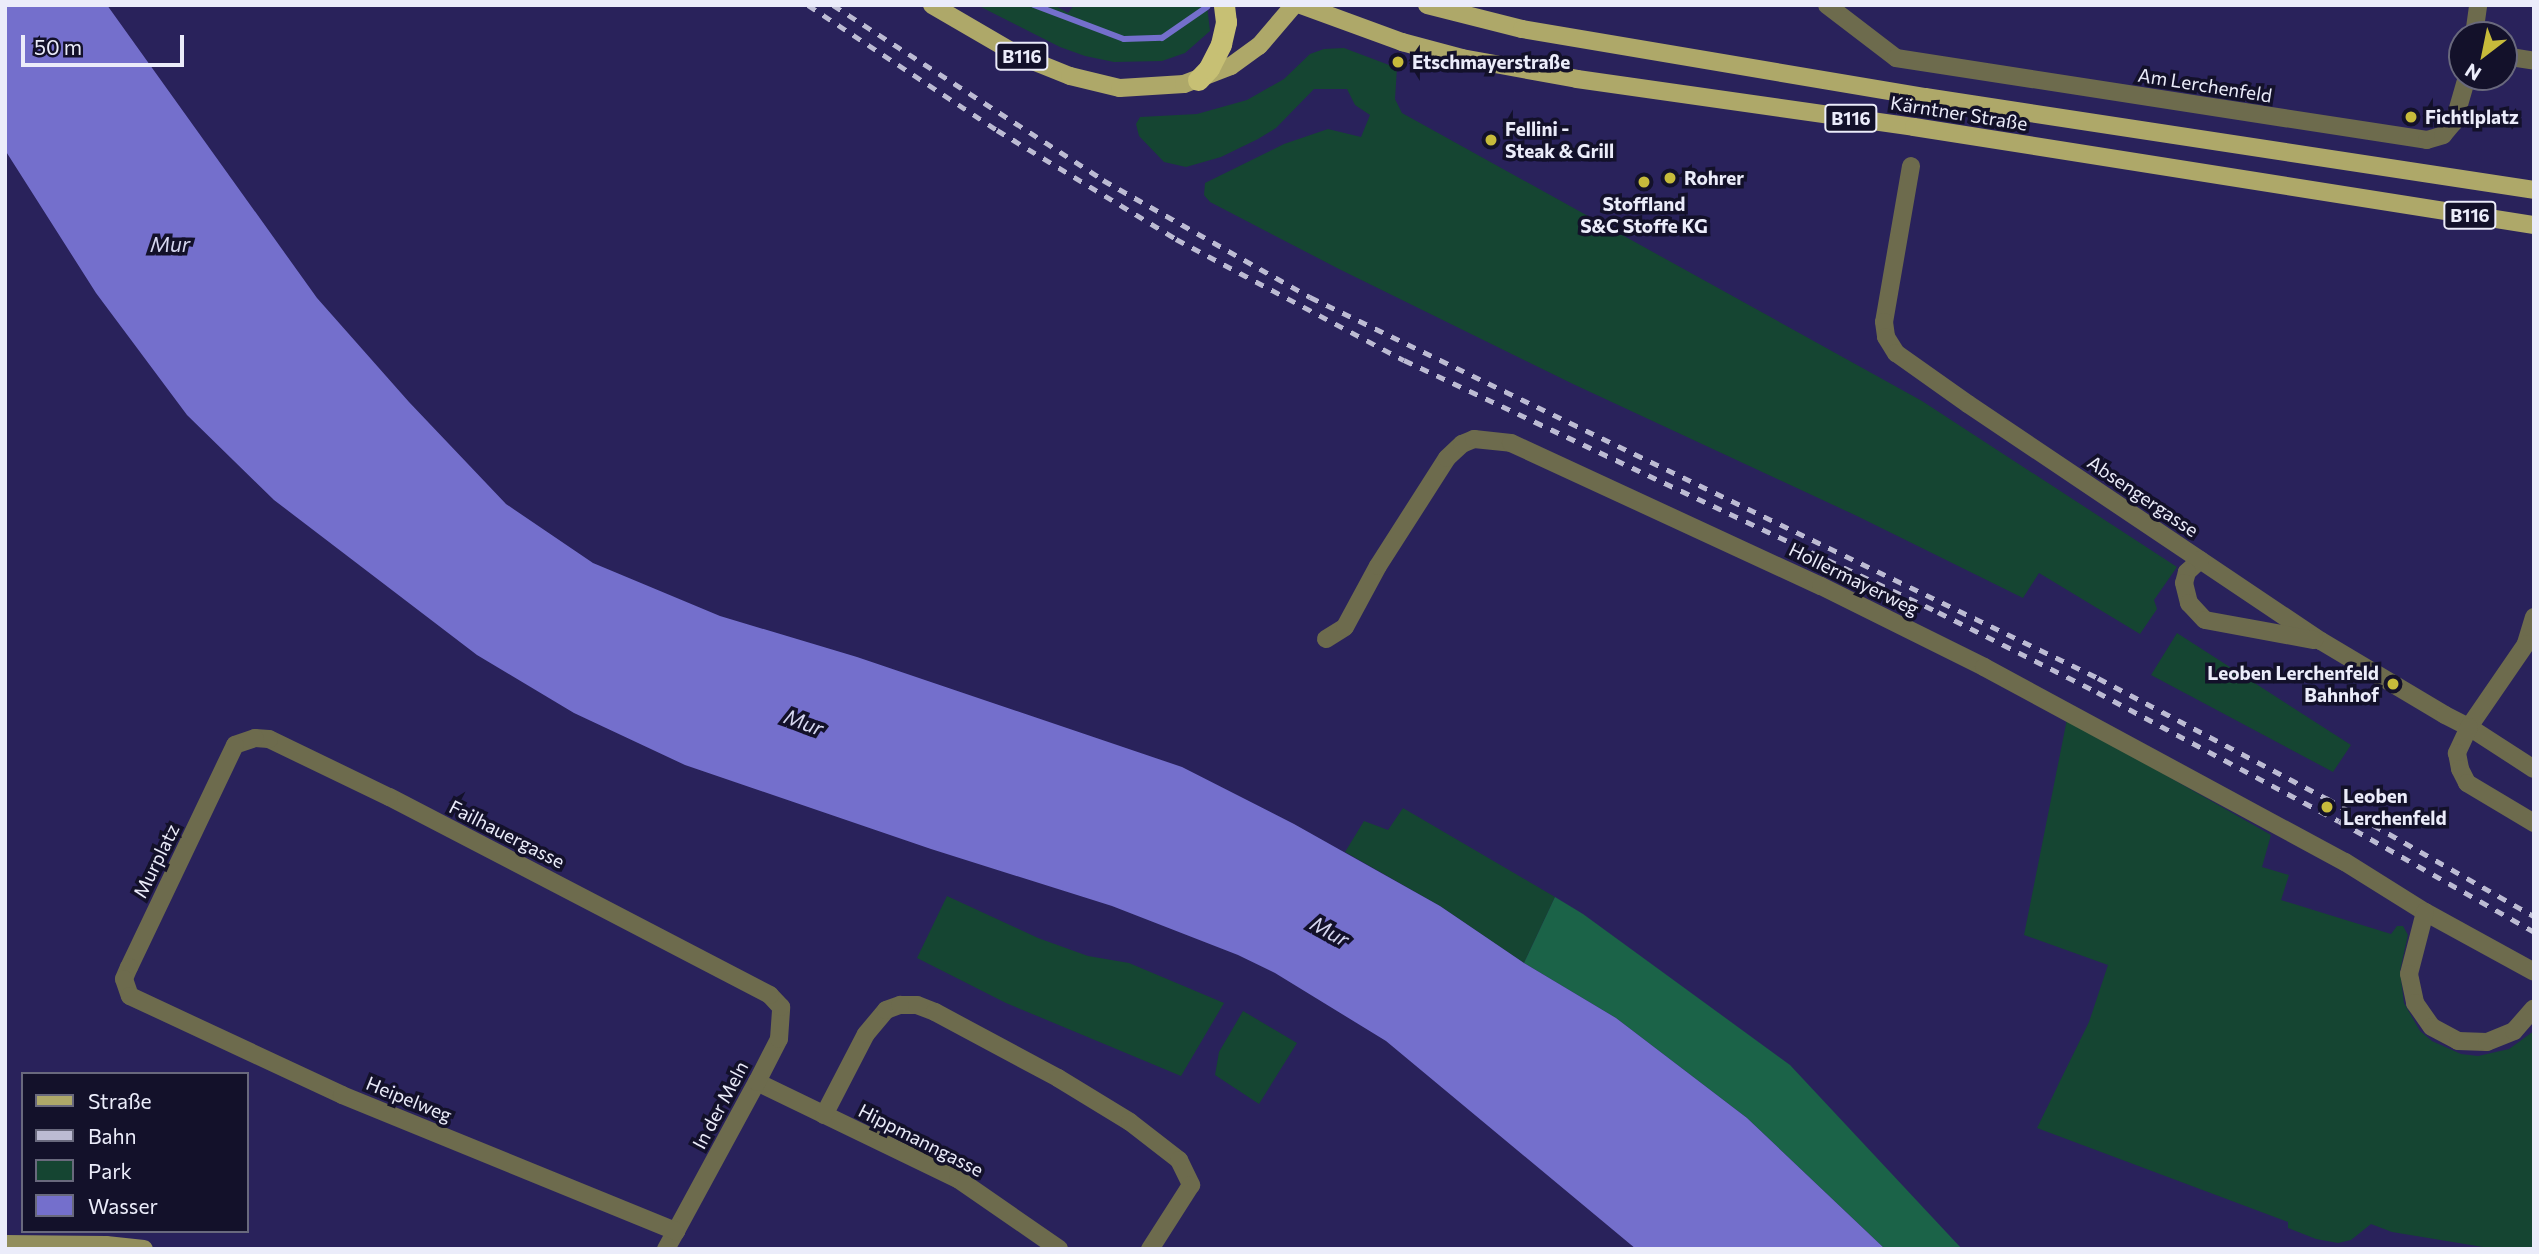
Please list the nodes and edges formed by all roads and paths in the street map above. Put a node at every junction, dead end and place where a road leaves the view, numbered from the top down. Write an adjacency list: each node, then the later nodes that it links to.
1 (932, 5): 7 (main road, B116)
2 (1224, 5): 7 (highway)
3 (1294, 5): 7 (main road, B116)
4 (1301, 5): 11 (main road, Kärntner Straße / B116)
5 (1426, 5): 10 (main road, Kärntner Straße / B116)
6 (1827, 5): 8 (street, Am Lerchenfeld)
7 (1198, 80)
8 (2463, 91)
9 (1912, 166): 12 (street, Absengergasse)
10 (2534, 190)
11 (2534, 225)
12 (2200, 560): 15 (street, Absengergasse); 15 (street)
13 (2534, 620): 16 (street)
14 (1326, 639): 20 (street, Hollermayerweg)
15 (2321, 641): 16 (street, Absengergasse)
16 (2469, 727): 18 (street, Absengergasse); 19 (street)
17 (235, 745): 22 (street, Failhauergasse); 23 (street, Murplatz)
18 (2534, 769)
19 (2534, 823)
20 (2424, 912): 21 (street, Hollermayerweg); 24 (street)
21 (2534, 972)
22 (755, 985): 25 (street, In der Meln)
23 (130, 996): 27 (street, Heipelweg)
24 (2532, 1010)
25 (757, 1082): 26 (street, Hippmanngasse); 27 (street, In der Meln)
26 (824, 1115): 31 (street, Hippmanngasse); 32 (street)
27 (676, 1231): 30 (street, In der Meln)
28 (5, 1244): 29 (main road)
29 (144, 1249)
30 (666, 1249)
31 (1059, 1249)
32 (1150, 1249)

